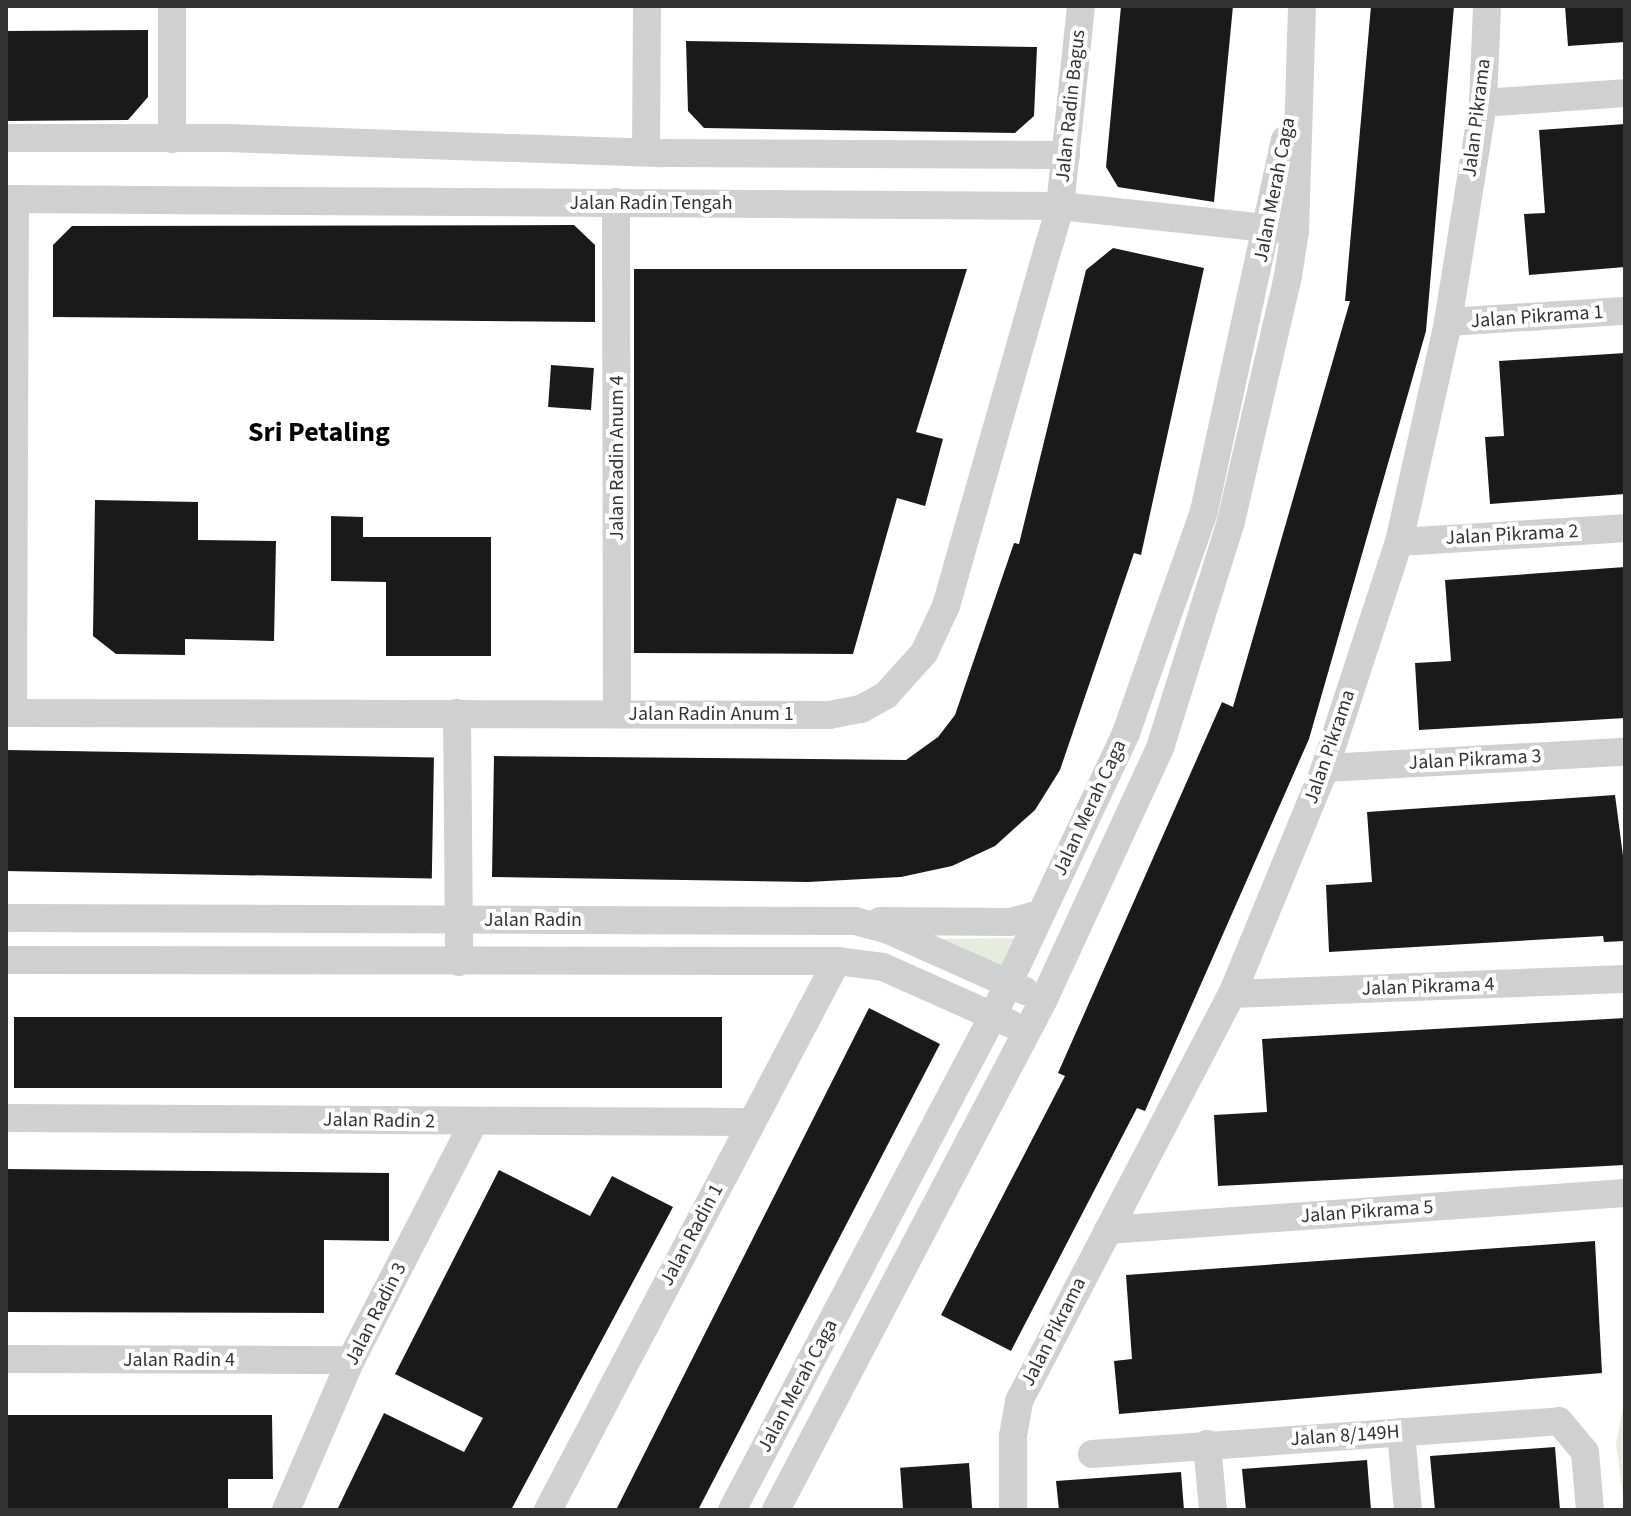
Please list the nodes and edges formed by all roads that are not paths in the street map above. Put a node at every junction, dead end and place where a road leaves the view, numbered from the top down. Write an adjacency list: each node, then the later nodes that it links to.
1 (172, 6): 9 (street)
2 (647, 6): 10 (street)
3 (1081, 6): 11 (street, Jalan Radin Bagus)
4 (1302, 6): 16 (street, Jalan Merah Caga)
5 (1487, 6): 7 (street, Jalan Pikrama)
6 (1625, 93): 7 (street)
7 (1483, 103): 19 (street, Jalan Pikrama)
8 (6, 138): 9 (street)
9 (172, 139): 10 (street)
10 (646, 152): 11 (street)
11 (1066, 155): 14 (street, Jalan Radin Bagus)
12 (10, 199): 13 (street, Jalan Radin Tengah); 20 (street)
13 (616, 202): 14 (street, Jalan Radin Tengah); 25 (street, Jalan Radin Anum 4)
14 (1060, 206): 15 (street, Jalan Radin Tengah); 17 (street, Jalan Radin Anum 1)
15 (1111, 212): 16 (street, Jalan Radin Tengah); 17 (street)
16 (1282, 229): 28 (street, Jalan Merah Caga); 38 (street, Jalan Merah Caga)
17 (1050, 242): 25 (street, Jalan Radin Anum 1)
18 (1625, 311): 19 (street, Jalan Pikrama 1)
19 (1448, 322): 22 (street, Jalan Pikrama)
20 (10, 463): 23 (street)
21 (1625, 528): 22 (street, Jalan Pikrama 2)
22 (1399, 542): 27 (street, Jalan Pikrama)
23 (10, 713): 24 (street, Jalan Radin Anum 1)
24 (457, 713): 25 (street, Jalan Radin Anum 1); 30 (street)
25 (617, 714)
26 (1625, 752): 27 (street, Jalan Pikrama 3)
27 (1325, 768): 37 (street, Jalan Pikrama)
28 (1040, 914): 31 (street); 36 (street, Jalan Merah Caga)
29 (6, 918): 30 (street, Jalan Radin)
30 (459, 920): 31 (street, Jalan Radin); 34 (street)
31 (855, 921): 36 (street, Jalan Radin)
32 (6, 960): 34 (street, Jalan Radin)
33 (837, 961): 34 (street, Jalan Radin); 39 (street, Jalan Radin); 43 (street, Jalan Radin 1)
34 (459, 962)
35 (1625, 979): 37 (street, Jalan Pikrama 4)
36 (1008, 983): 38 (street, Jalan Radin); 39 (street, Jalan Merah Caga)
37 (1232, 994): 45 (street, Jalan Pikrama)
38 (1044, 999): 40 (street, Jalan Merah Caga)
39 (993, 1016): 40 (street, Jalan Radin); 53 (street, Jalan Merah Caga)
40 (1026, 1031): 54 (street, Jalan Merah Caga)
41 (6, 1118): 42 (street, Jalan Radin 2)
42 (474, 1122): 43 (street, Jalan Radin 2); 47 (street, Jalan Radin 3)
43 (751, 1122): 52 (street, Jalan Radin 1)
44 (1625, 1193): 45 (street, Jalan Pikrama 5)
45 (1108, 1230): 55 (street, Jalan Pikrama)
46 (6, 1359): 47 (street, Jalan Radin 4)
47 (351, 1360): 51 (street, Jalan Radin 3)
48 (1401, 1432): 49 (street, Jalan 8/149H); 57 (street); 58 (street, Jalan 8/149H)
49 (1207, 1444): 50 (street, Jalan 8/149H); 56 (street)
50 (1092, 1454)
51 (286, 1510)
52 (548, 1510)
53 (732, 1510)
54 (776, 1510)
55 (1013, 1510)
56 (1213, 1510)
57 (1408, 1510)
58 (1590, 1510)

